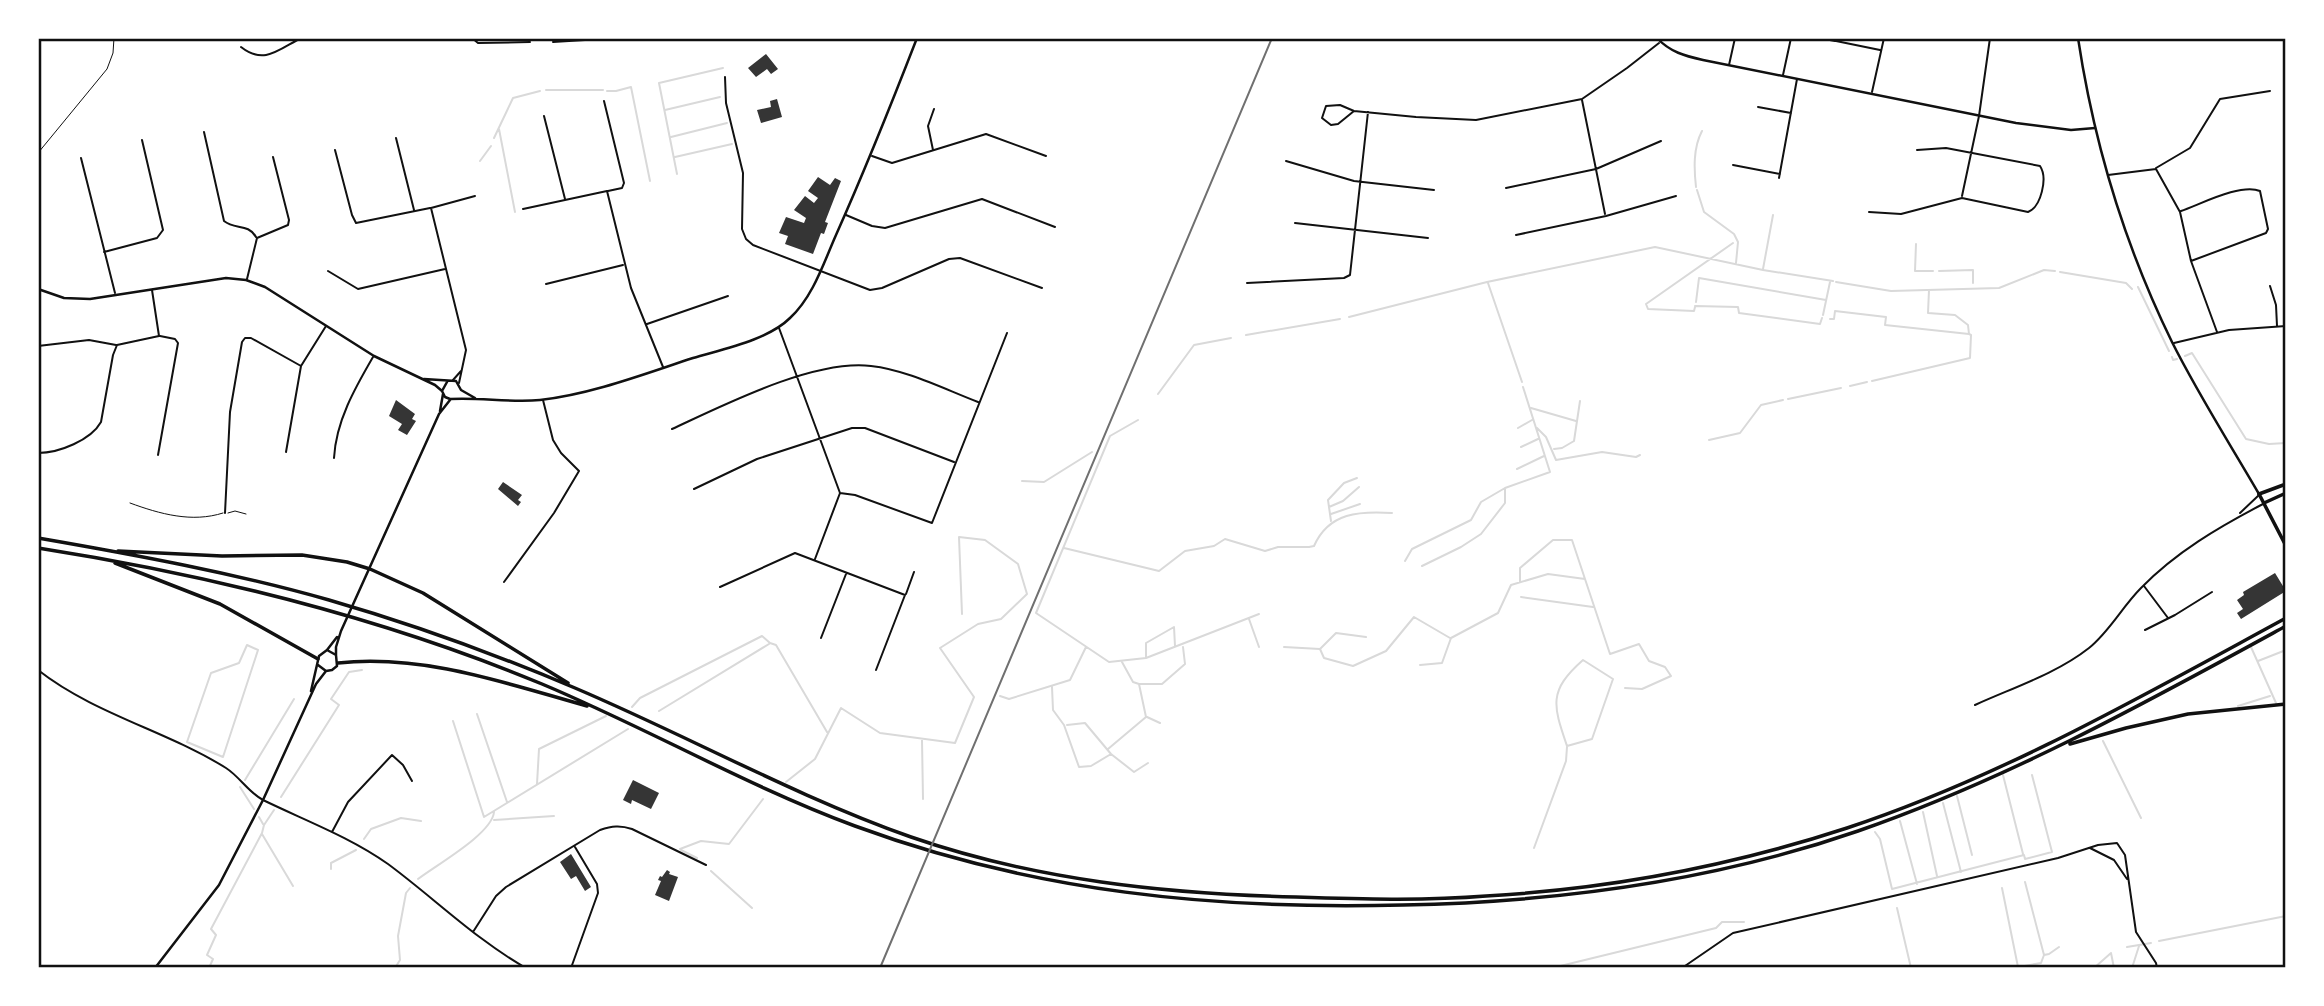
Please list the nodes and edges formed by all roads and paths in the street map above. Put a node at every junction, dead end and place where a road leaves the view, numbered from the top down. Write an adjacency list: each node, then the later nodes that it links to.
1 (114, 38): 45 (path)
2 (301, 38): 19 (street)
3 (472, 38): 18 (street)
4 (509, 38): 18 (street)
5 (617, 38): 13 (street)
6 (917, 38): 46 (street)
7 (1735, 38): 21 (street)
8 (1791, 38): 22 (street)
9 (1819, 38): 15 (street)
10 (1884, 38): 20 (street)
11 (1990, 38): 35 (street)
12 (2078, 38): 36 (street)
13 (579, 40): 17 (street)
14 (1658, 40): 21 (street); 27 (street)
15 (1837, 40): 20 (street)
16 (530, 42): 18 (street)
17 (553, 42)
18 (509, 43)
19 (241, 47)
20 (1880, 50): 26 (street)
21 (1729, 65): 22 (street)
22 (1783, 75): 24 (street)
23 (726, 77): 81 (street)
24 (1797, 78): 26 (street); 33 (street)
25 (2270, 90): 52 (street)
26 (1871, 93): 35 (street)
27 (1582, 99): 32 (street); 53 (street)
28 (604, 101): 58 (street)
29 (1758, 107): 33 (street)
30 (934, 109): 42 (street)
31 (1354, 111): 31 (street); 32 (street)
32 (1368, 112): 55 (street)
33 (1791, 113): 51 (street)
34 (544, 116): 62 (street)
35 (1979, 116): 36 (street); 44 (street)
36 (2095, 128): 54 (street)
37 (204, 132): 74 (street)
38 (396, 138): 65 (street)
39 (142, 140): 76 (street)
40 (1661, 141): 53 (street)
41 (335, 150): 65 (street)
42 (933, 150): 46 (street); 47 (street)
43 (1916, 150): 44 (street)
44 (1972, 152): 61 (street); 61 (street)
45 (38, 153)
46 (871, 155): 68 (street)
47 (1046, 156)
48 (273, 157): 74 (street)
49 (81, 158): 76 (street)
50 (1286, 161): 55 (street)
51 (1734, 165)
52 (2156, 169): 54 (street); 67 (street)
53 (1596, 170): 56 (street); 69 (street)
54 (2107, 175): 99 (street)
55 (1361, 182): 57 (street); 72 (street)
56 (1506, 188)
57 (1434, 190)
58 (607, 191): 62 (street); 78 (street)
59 (1676, 196): 69 (street)
60 (475, 197): 63 (street)
61 (1962, 198): 66 (street)
62 (565, 200): 64 (street)
63 (431, 208): 65 (street); 79 (street)
64 (523, 209)
65 (415, 211)
66 (1869, 212)
67 (2180, 212): 77 (street); 77 (street)
68 (845, 215): 71 (street); 81 (street)
69 (1606, 216): 73 (street)
70 (1294, 223): 72 (street)
71 (1055, 228)
72 (1356, 230): 75 (street); 83 (street)
73 (1516, 235)
74 (257, 238): 82 (street)
75 (1428, 238)
76 (104, 251): 89 (street)
77 (2191, 261): 96 (street)
78 (624, 265): 84 (street); 92 (street)
79 (446, 269): 80 (street); 104 (street)
80 (328, 271)
81 (819, 272): 86 (street); 95 (street)
82 (246, 280): 88 (street); 91 (street)
83 (1247, 283)
84 (546, 284)
85 (2270, 286): 93 (street)
86 (1042, 288)
87 (38, 289): 89 (street)
88 (152, 289): 89 (street); 98 (street)
89 (115, 294)
90 (728, 296): 92 (street)
91 (326, 325): 102 (street); 103 (street)
92 (646, 325): 105 (street)
93 (2277, 326): 94 (street); 96 (street)
94 (2286, 326)
95 (778, 328): 105 (street); 107 (street)
96 (2217, 332): 99 (street)
97 (1007, 333): 117 (street)
98 (159, 336): 100 (street); 123 (street)
99 (2173, 344): 130 (street)
100 (117, 345): 101 (street); 122 (street)
101 (38, 346)
102 (374, 356): 106 (street); 124 (street)
103 (301, 366): 121 (street); 133 (street)
104 (463, 367): 108 (street); 110 (street)
105 (663, 368): 116 (street)
106 (417, 377): 109 (street); 112 (street)
107 (797, 377): 117 (street); 119 (street); 120 (street)
108 (453, 380): 109 (street); 110 (street)
109 (447, 382): 112 (street)
110 (459, 383): 111 (street)
111 (461, 390): 114 (street); 115 (street)
112 (443, 393): 113 (street); 118 (street)
113 (450, 399): 114 (street); 118 (street)
114 (456, 399): 115 (street)
115 (479, 400): 116 (street)
116 (543, 400): 145 (street)
117 (978, 402): 125 (street)
118 (439, 414): 142 (street)
119 (672, 429)
120 (818, 437): 125 (street); 127 (street); 128 (street)
121 (286, 452)
122 (38, 453)
123 (158, 454)
124 (334, 458)
125 (955, 462): 128 (street)
126 (2286, 484): 130 (main road)
127 (694, 489)
128 (839, 493): 141 (street)
129 (2286, 493): 132 (main road)
130 (2259, 494): 132 (main road); 135 (street)
131 (130, 503): 133 (lane)
132 (2264, 503): 135 (street); 137 (main road)
133 (225, 513): 134 (lane)
134 (246, 514)
135 (2237, 516): 146 (street)
136 (38, 538): 139 (main road)
137 (2286, 546)
138 (38, 548): 140 (main road)
139 (109, 551): 142 (main road); 164 (main road)
140 (103, 559): 158 (main road); 168 (main road)
141 (814, 560): 144 (street); 147 (street)
142 (370, 569): 154 (street); 164 (main road)
143 (914, 572): 149 (street)
144 (847, 573): 149 (street); 155 (street)
145 (504, 582)
146 (2143, 585): 150 (street); 166 (street)
147 (720, 587)
148 (2212, 592): 150 (street)
149 (905, 595): 162 (street)
150 (2168, 618): 153 (street)
151 (2286, 618): 164 (main road)
152 (2286, 626): 169 (main road)
153 (2145, 630)
154 (341, 631): 156 (street); 157 (street)
155 (821, 638)
156 (327, 650): 157 (street); 158 (street)
157 (336, 654): 159 (street)
158 (318, 659): 160 (street)
159 (338, 663): 163 (street); 168 (main road)
160 (318, 665): 163 (street); 165 (street)
161 (38, 670): 171 (street)
162 (876, 670)
163 (326, 671): 165 (street)
164 (579, 690)
165 (310, 698): 171 (street)
166 (1975, 705)
167 (2286, 705): 169 (main road)
168 (599, 709): 169 (main road)
169 (2064, 745)
170 (412, 781): 172 (street)
171 (263, 800): 172 (street); 179 (street)
172 (331, 833): 177 (street)
173 (574, 845): 175 (street); 177 (street); 182 (street)
174 (2089, 848): 176 (street); 176 (street); 183 (street)
175 (706, 865)
176 (2127, 880): 184 (street)
177 (472, 933): 178 (street)
178 (516, 962): 180 (street); 181 (street)
179 (155, 968)
180 (514, 968)
181 (526, 968)
182 (571, 968)
183 (1682, 968)
184 (2157, 968)

